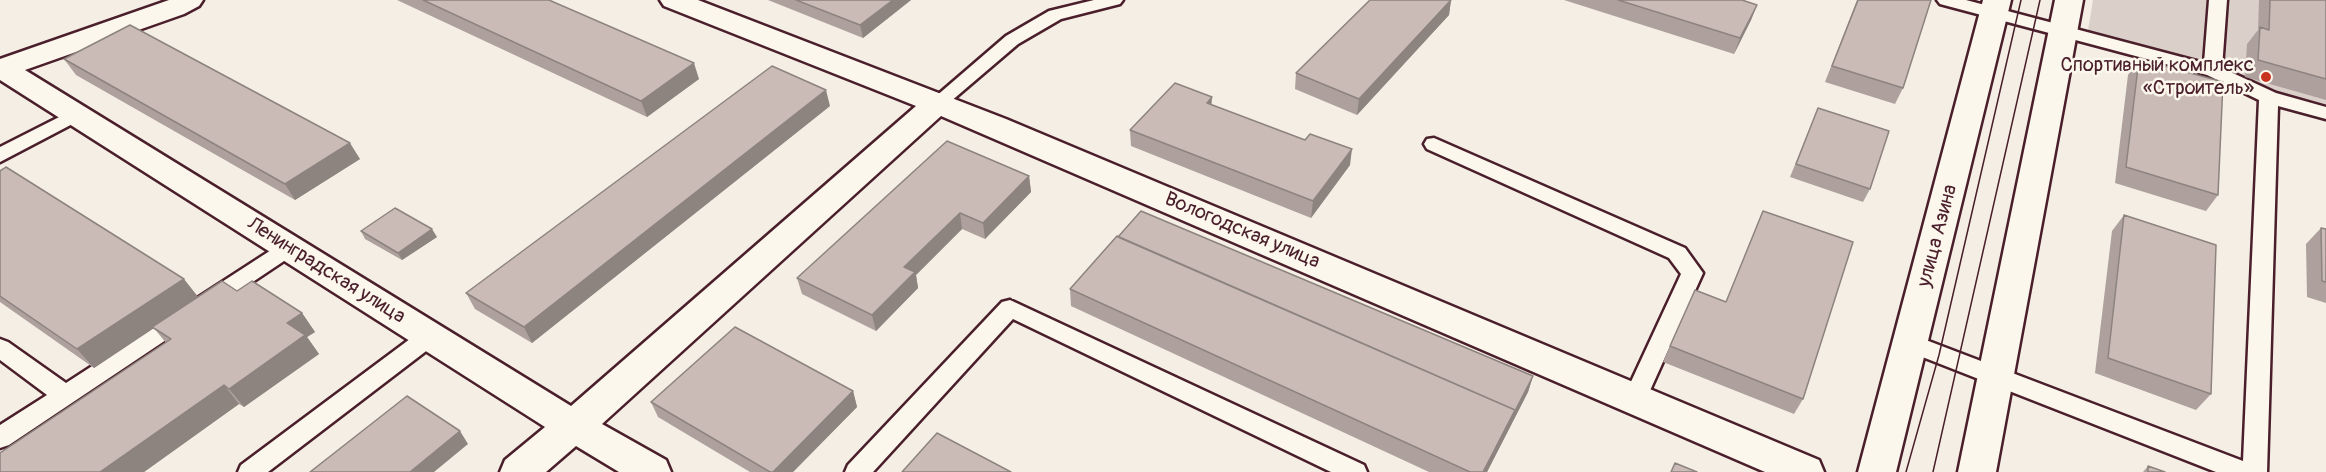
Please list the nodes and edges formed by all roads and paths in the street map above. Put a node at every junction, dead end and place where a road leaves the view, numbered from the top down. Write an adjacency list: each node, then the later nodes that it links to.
1 (189, 0): 8 (street)
2 (674, 0): 11 (street, Вологодская улица)
3 (1114, 0): 11 (lane)
4 (1946, 0): 6 (lane)
5 (2218, 0): 9 (lane)
6 (1996, 7): 7 (lane); 18 (street, улица Азина)
7 (2066, 15): 9 (lane); 20 (street)
8 (0, 68): 13 (street, Ленинградская улица)
9 (2213, 71): 10 (lane)
10 (2269, 97): 12 (lane); 34 (lane)
11 (936, 104): 22 (street, Вологодская улица); 23 (street)
12 (2326, 113)
13 (75, 115): 15 (lane); 16 (street, Ленинградская улица)
14 (1434, 144): 22 (lane)
15 (0, 155)
16 (289, 248): 17 (street, Ленинградская улица); 21 (lane)
17 (430, 336): 23 (street, Ленинградская улица); 25 (lane)
18 (1910, 343): 20 (lane); 31 (street, улица Азина)
19 (0, 348): 21 (lane)
20 (1995, 376): 32 (street); 33 (lane)
21 (65, 395): 24 (lane)
22 (1635, 399): 30 (street, Вологодская улица)
23 (573, 426): 26 (street); 27 (street, Ленинградская улица)
24 (0, 438)
25 (250, 472)
26 (519, 472)
27 (652, 472)
28 (857, 472): 29 (lane)
29 (1355, 472)
30 (1805, 472)
31 (1877, 472)
32 (1977, 472)
33 (2244, 472)
34 (2255, 472)

